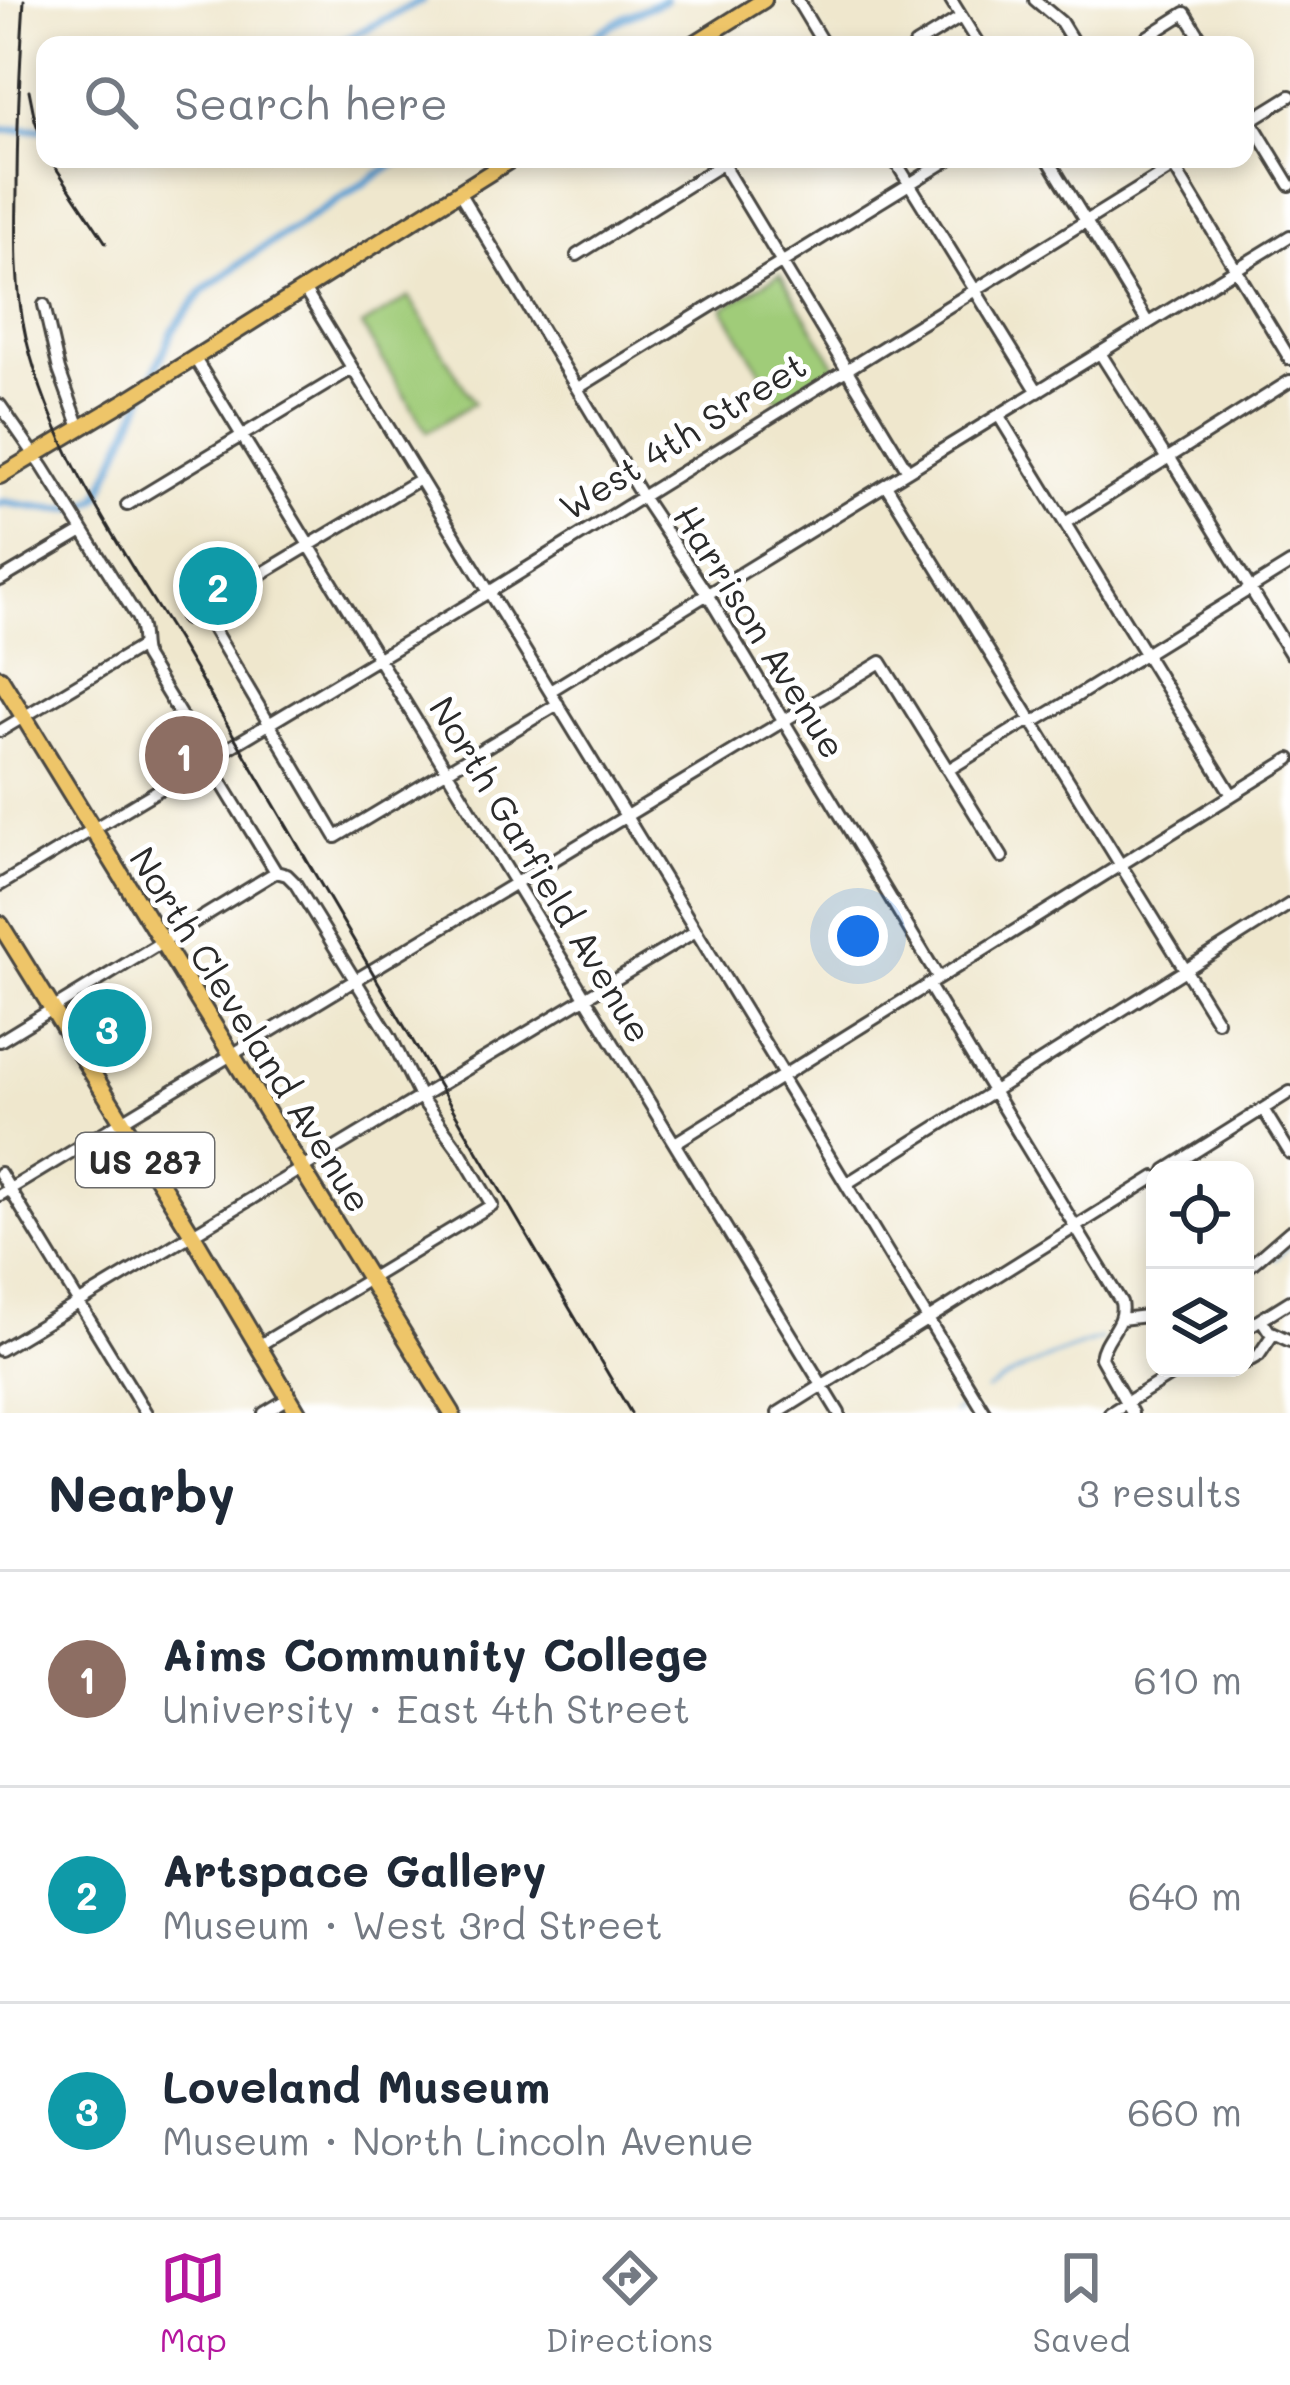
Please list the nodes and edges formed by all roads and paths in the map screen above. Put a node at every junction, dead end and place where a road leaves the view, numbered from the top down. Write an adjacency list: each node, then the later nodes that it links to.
1 (764, 0): 6 (main road)
2 (796, 0): 7 (street)
3 (951, 0): 5 (street)
4 (1035, 0): 10 (street)
5 (962, 16): 8 (street); 9 (street)
6 (706, 36)
7 (818, 36)
8 (930, 36)
9 (974, 36)
10 (1070, 36)
11 (1150, 36): 12 (street)
12 (1199, 36)
13 (1290, 96): 14 (street)
14 (1254, 114)
15 (1254, 129): 25 (street)
16 (498, 168): 26 (main road)
17 (714, 168): 29 (street)
18 (727, 168): 30 (street)
19 (899, 168): 24 (street)
20 (935, 168): 24 (street)
21 (1054, 168): 27 (street)
22 (1171, 168): 27 (street, West 4th Street)
23 (1175, 168): 31 (street)
24 (909, 184): 30 (street); 33 (street)
25 (1290, 185)
26 (459, 192): 32 (main road); 42 (street, Harrison Avenue)
27 (1086, 221): 33 (street, West 4th Street); 35 (street)
28 (1290, 236): 31 (street)
29 (578, 255)
30 (781, 264): 39 (street); 42 (street)
31 (1237, 269): 35 (street); 38 (street)
32 (304, 289): 37 (main road); 40 (street)
33 (974, 289): 39 (street, West 4th Street); 43 (street)
34 (44, 305): 46 (street)
35 (1148, 323): 36 (street)
36 (1100, 353): 43 (street); 49 (street)
37 (194, 357): 46 (main road); 47 (street, North Garfield Avenue)
38 (1290, 358)
39 (846, 368): 50 (street); 54 (street, West 4th Street)
40 (352, 369): 47 (street); 52 (street)
41 (1290, 381): 49 (street)
42 (578, 388): 54 (street, Harrison Avenue)
43 (1038, 392): 45 (street)
44 (0, 405): 48 (street)
45 (999, 416): 50 (street); 56 (street)
46 (80, 428): 48 (main road)
47 (241, 435): 55 (street); 58 (street, North Garfield Avenue)
48 (33, 455): 51 (main road); 57 (street)
49 (1168, 458): 56 (street); 61 (street)
50 (908, 471): 53 (street)
51 (0, 476)
52 (419, 479): 58 (street); 62 (street)
53 (886, 485): 63 (street); 75 (street)
54 (641, 495): 62 (street, West 4th Street); 63 (street, Harrison Avenue)
55 (127, 505)
56 (1065, 523): 67 (street)
57 (82, 531): 60 (street); 66 (street)
58 (309, 546): 64 (street); 69 (street, North Garfield Avenue)
59 (1290, 564): 61 (street)
60 (0, 580)
61 (1251, 589): 67 (street); 68 (street)
62 (488, 592): 69 (street, West 4th Street); 71 (street)
63 (707, 594): 71 (street); 74 (street, Harrison Avenue)
64 (202, 610): 65 (street); 76 (street)
65 (186, 619)
66 (142, 646): 73 (street); 79 (street)
67 (1145, 653): 75 (street); 82 (street)
68 (1290, 653)
69 (378, 658): 76 (street, West 4th Street); 81 (street, North Garfield Avenue)
70 (0, 678): 73 (highway, North Cleveland Avenue)
71 (550, 691): 72 (street)
72 (558, 704): 81 (street); 83 (street)
73 (24, 716): 77 (street); 84 (highway, North Cleveland Avenue)
74 (782, 721): 80 (street); 83 (street); 96 (street, Harrison Avenue)
75 (1031, 721): 80 (street); 86 (street)
76 (270, 723): 79 (street, West 4th Street); 81 (street)
77 (0, 731)
78 (1290, 759): 82 (street)
79 (208, 760): 84 (street, West 4th Street); 87 (street)
80 (949, 770): 85 (street)
81 (447, 771): 88 (street, North Garfield Avenue)
82 (1232, 795): 86 (street)
83 (626, 818): 88 (street); 92 (street)
84 (94, 830): 89 (street, West 4th Street); 93 (highway, North Cleveland Avenue)
85 (1002, 857)
86 (1119, 865): 94 (street); 96 (street)
87 (276, 872): 93 (street); 95 (street)
88 (516, 884): 95 (street); 97 (street, North Garfield Avenue)
89 (0, 885)
90 (1290, 904): 94 (street)
91 (0, 924): 98 (highway, US 287)
92 (696, 931): 97 (street); 102 (street)
93 (163, 942): 98 (street); 101 (highway, North Cleveland Avenue)
94 (1184, 970): 99 (street); 103 (street)
95 (356, 981): 101 (street); 105 (street)
96 (933, 981): 102 (street); 103 (street, Harrison Avenue)
97 (586, 998): 105 (street); 108 (street, North Garfield Avenue)
98 (53, 1010): 100 (street); 107 (highway, US 287)
99 (1217, 1021)
100 (0, 1042)
101 (232, 1055): 107 (street); 111 (highway, North Cleveland Avenue)
102 (782, 1076): 108 (street); 114 (street)
103 (993, 1090): 114 (street); 116 (street, Harrison Avenue)
104 (1290, 1092): 106 (street)
105 (420, 1097): 111 (street); 120 (street)
106 (1263, 1109): 109 (street); 110 (street)
107 (122, 1122): 115 (street); 118 (highway, US 287)
108 (675, 1143): 134 (street, North Garfield Avenue)
109 (1290, 1153)
110 (1180, 1161)
111 (302, 1168): 118 (street); 120 (highway, North Cleveland Avenue)
112 (0, 1173): 115 (street)
113 (1146, 1183): 116 (street)
114 (846, 1184): 125 (street)
115 (5, 1192): 122 (street)
116 (1076, 1227): 125 (street); 126 (street, Harrison Avenue)
117 (1290, 1232): 119 (street)
118 (192, 1234): 122 (street); 130 (highway, US 287)
119 (1246, 1269)
120 (370, 1278): 130 (street); 139 (highway, North Cleveland Avenue)
121 (1290, 1301): 124 (street)
122 (79, 1302): 131 (street); 137 (street)
123 (1146, 1316): 126 (street)
124 (1261, 1318): 127 (street); 128 (street)
125 (928, 1319): 134 (street); 142 (street)
126 (1121, 1319): 136 (street)
127 (1254, 1323)
128 (1273, 1334): 129 (street); 132 (street)
129 (1290, 1341)
130 (258, 1346): 135 (highway, US 287)
131 (0, 1350)
132 (1254, 1358)
133 (1170, 1377): 136 (street)
134 (822, 1385): 140 (street); 141 (street, North Garfield Avenue)
135 (293, 1405): 138 (street)
136 (1129, 1408): 143 (street)
137 (146, 1413)
138 (264, 1413)
139 (452, 1413)
140 (778, 1413)
141 (839, 1413)
142 (985, 1413)
143 (1110, 1413)

